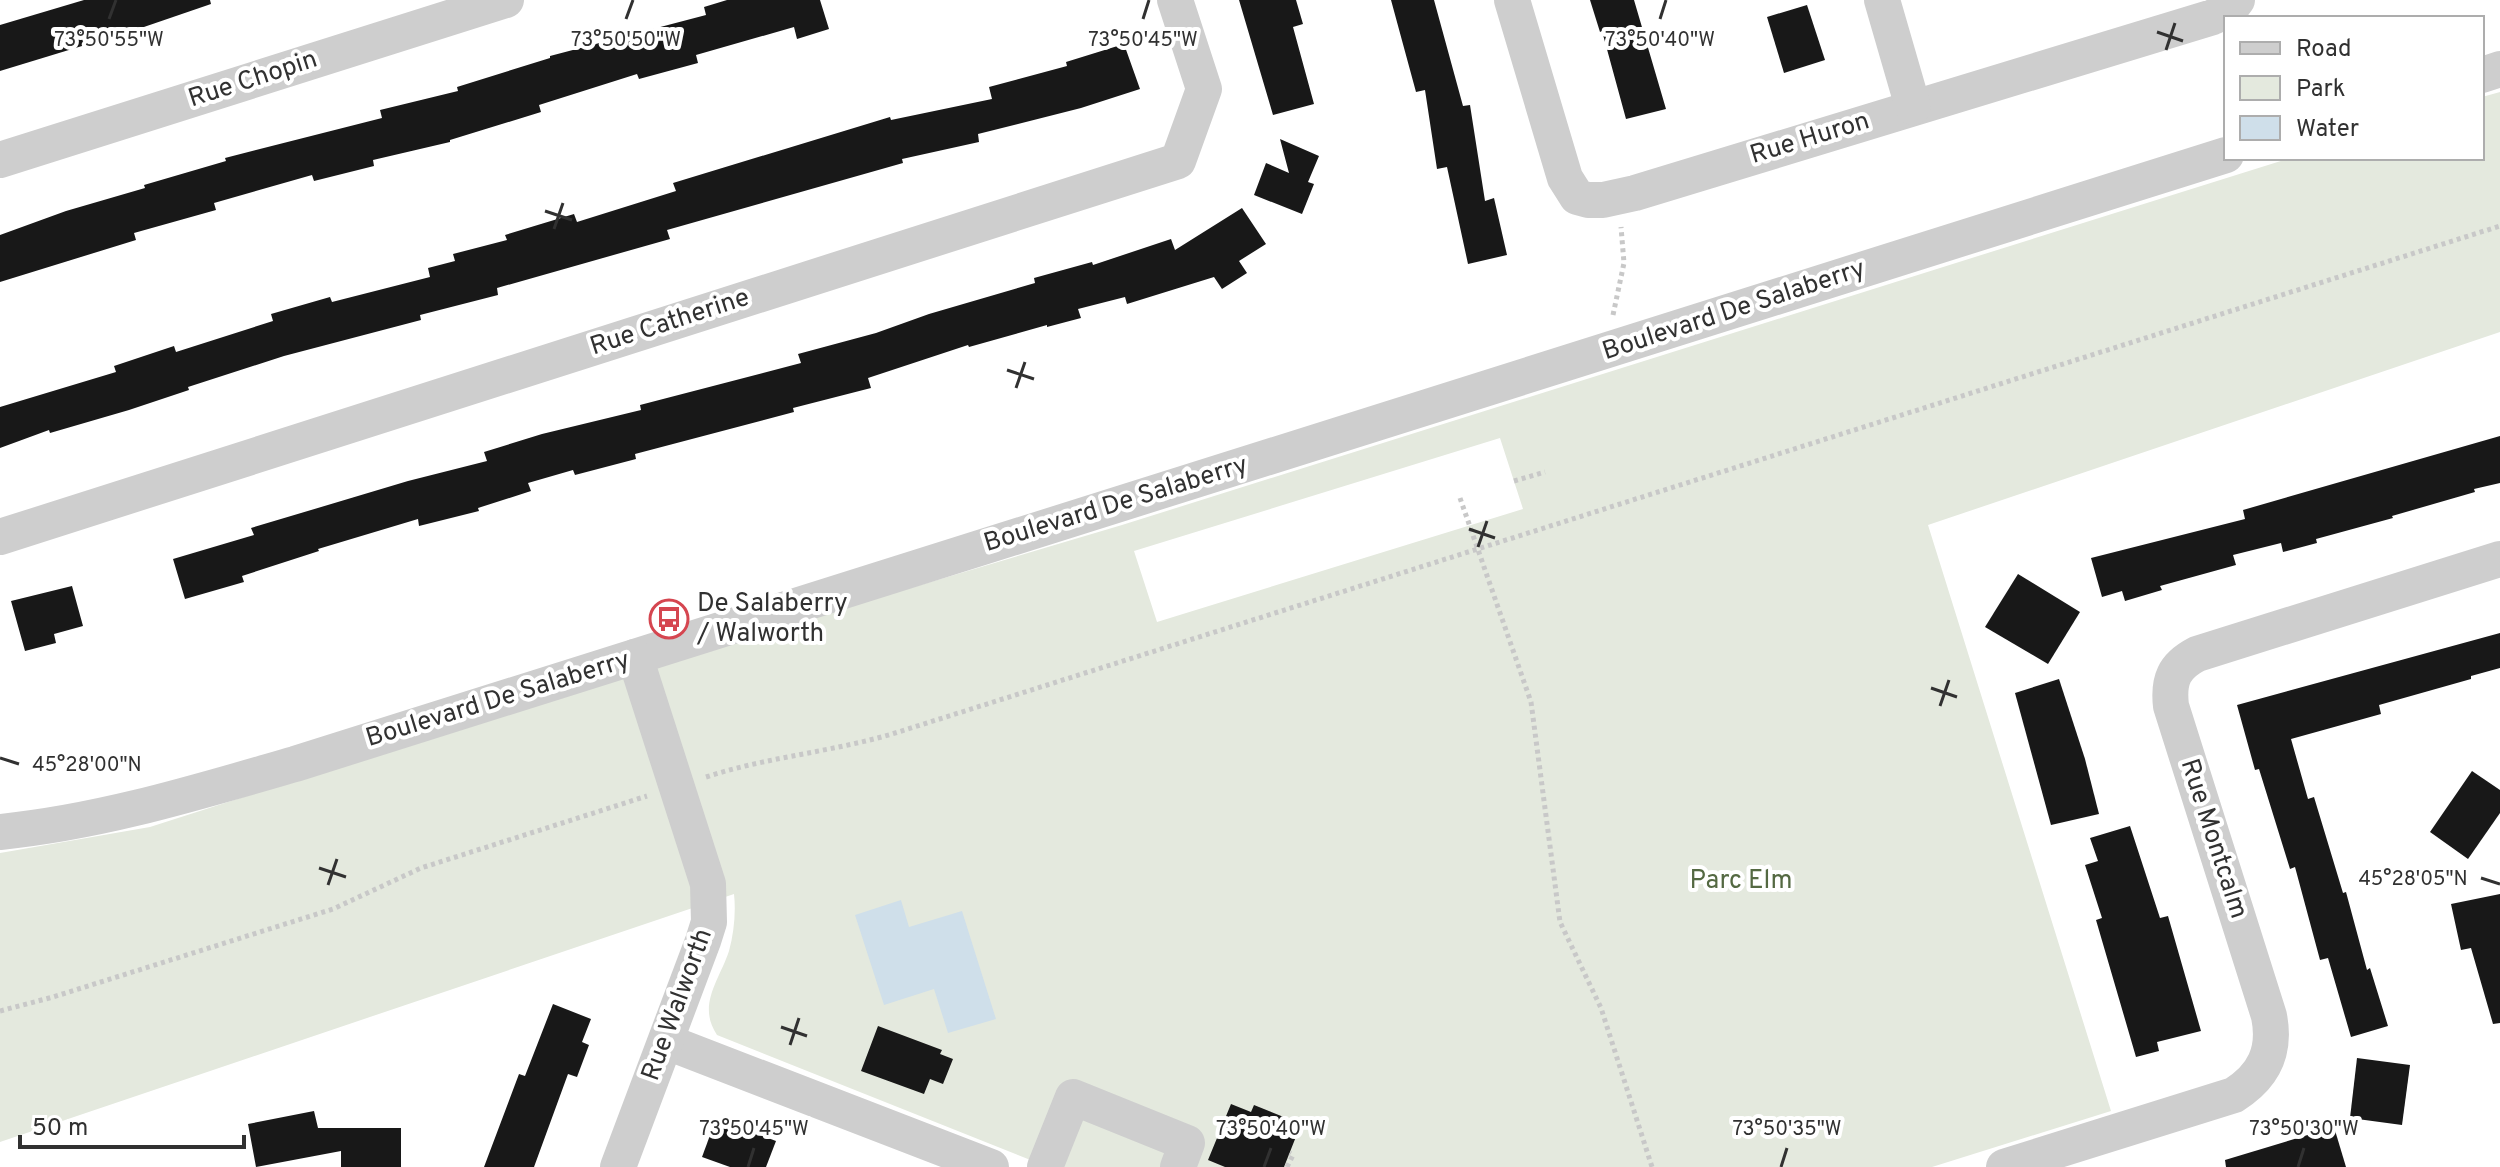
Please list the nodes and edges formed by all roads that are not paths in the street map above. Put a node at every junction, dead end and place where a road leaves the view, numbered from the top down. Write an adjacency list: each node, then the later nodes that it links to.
1 (506, 0): 8 (street, Rue Chopin)
2 (1175, 0): 9 (street, Rue Catherine)
3 (1512, 0): 6 (street, Rue Huron)
4 (1882, 0): 6 (street)
5 (2237, 0): 6 (street, Rue Huron)
6 (1913, 107)
7 (2224, 156): 11 (street, Boulevard De Salaberry)
8 (0, 160)
9 (0, 537)
10 (2500, 559): 18 (street, Rue Montcalm)
11 (635, 657): 12 (street, Boulevard De Salaberry); 13 (street, Rue Walworth)
12 (0, 832)
13 (667, 1042): 14 (street, Rue Walworth); 15 (street)
14 (618, 1167)
15 (991, 1167)
16 (1045, 1167): 17 (street)
17 (1178, 1167)
18 (2004, 1167)

